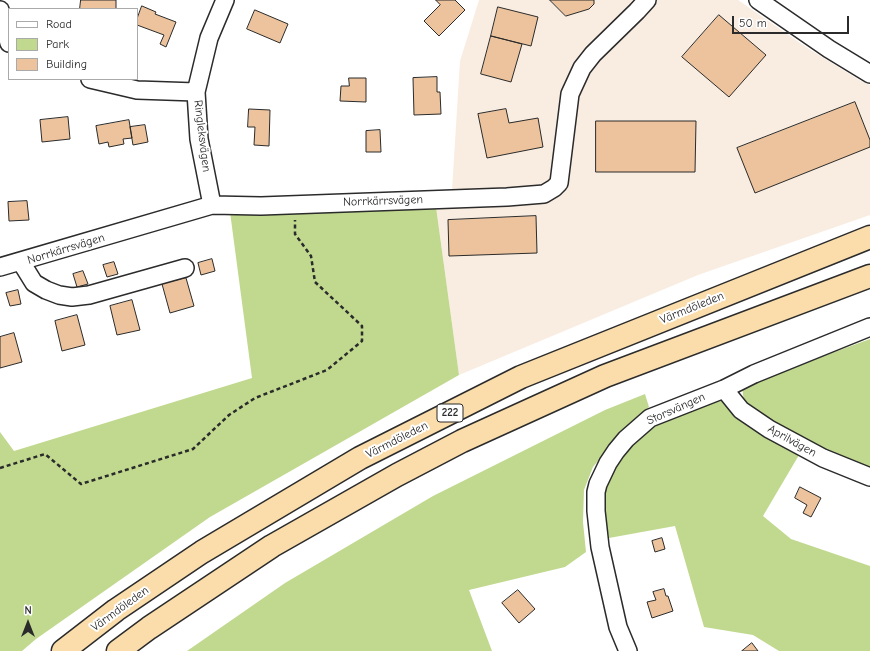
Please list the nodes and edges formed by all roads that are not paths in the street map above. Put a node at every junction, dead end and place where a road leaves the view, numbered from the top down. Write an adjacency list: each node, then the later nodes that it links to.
1 (225, 0): 8 (street, Ringleksvägen)
2 (647, 0): 9 (street, Norrkärrsvägen)
3 (758, 0): 6 (street)
4 (0, 10): 5 (street)
5 (8, 39)
6 (870, 74)
7 (94, 80): 8 (street)
8 (196, 92): 9 (street, Ringleksvägen)
9 (212, 205): 11 (street, Norrkärrsvägen)
10 (870, 237): 18 (highway, Värmdöleden / 222)
11 (21, 262): 12 (street, Norrkärrsvägen); 13 (street)
12 (0, 267)
13 (185, 268)
14 (870, 276): 19 (highway, 222)
15 (870, 327): 16 (street, Storsvängen)
16 (724, 389): 17 (street, Aprilvägen); 20 (street, Storsvängen)
17 (870, 477)
18 (63, 651)
19 (118, 651)
20 (628, 651)

